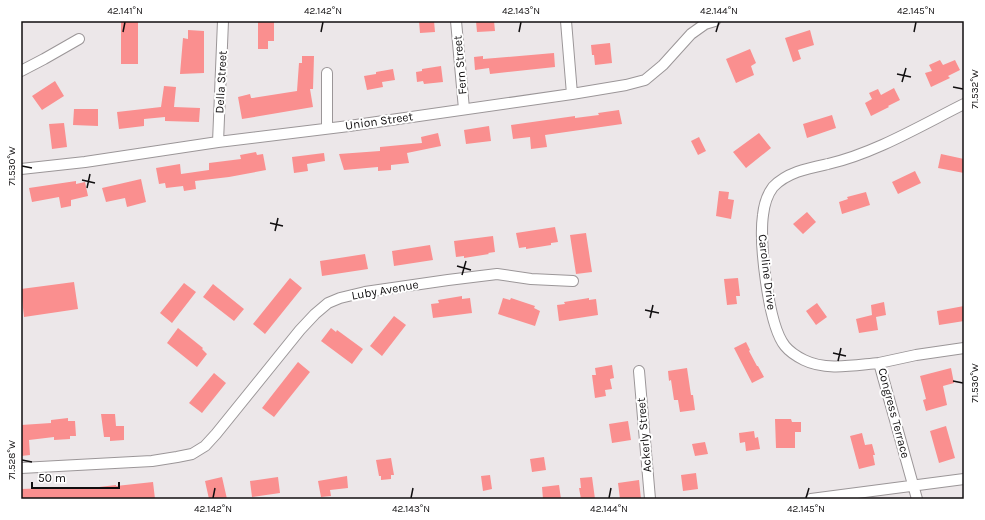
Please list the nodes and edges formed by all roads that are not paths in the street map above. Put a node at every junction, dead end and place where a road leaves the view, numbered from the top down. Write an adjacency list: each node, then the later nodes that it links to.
1 (223, 21): 12 (street, Della Street)
2 (456, 21): 10 (street, Fern Street)
3 (566, 21): 8 (street)
4 (715, 21): 8 (street, Union Street)
5 (79, 39): 6 (street)
6 (21, 71)
7 (327, 73): 11 (street)
8 (572, 94): 10 (street, Union Street)
9 (964, 104): 16 (street, Caroline Drive)
10 (464, 108): 11 (street, Union Street)
11 (327, 128): 12 (street, Union Street)
12 (218, 142): 13 (street, Union Street)
13 (21, 169)
14 (573, 281): 18 (street, Luby Avenue)
15 (964, 348): 16 (street, Congress Terrace)
16 (879, 363): 20 (street, Congress Terrace)
17 (638, 371): 21 (street, Ackerly Street)
18 (21, 468)
19 (964, 479): 20 (street)
20 (913, 485): 22 (street); 23 (street, Congress Terrace)
21 (650, 499)
22 (811, 499)
23 (917, 499)

